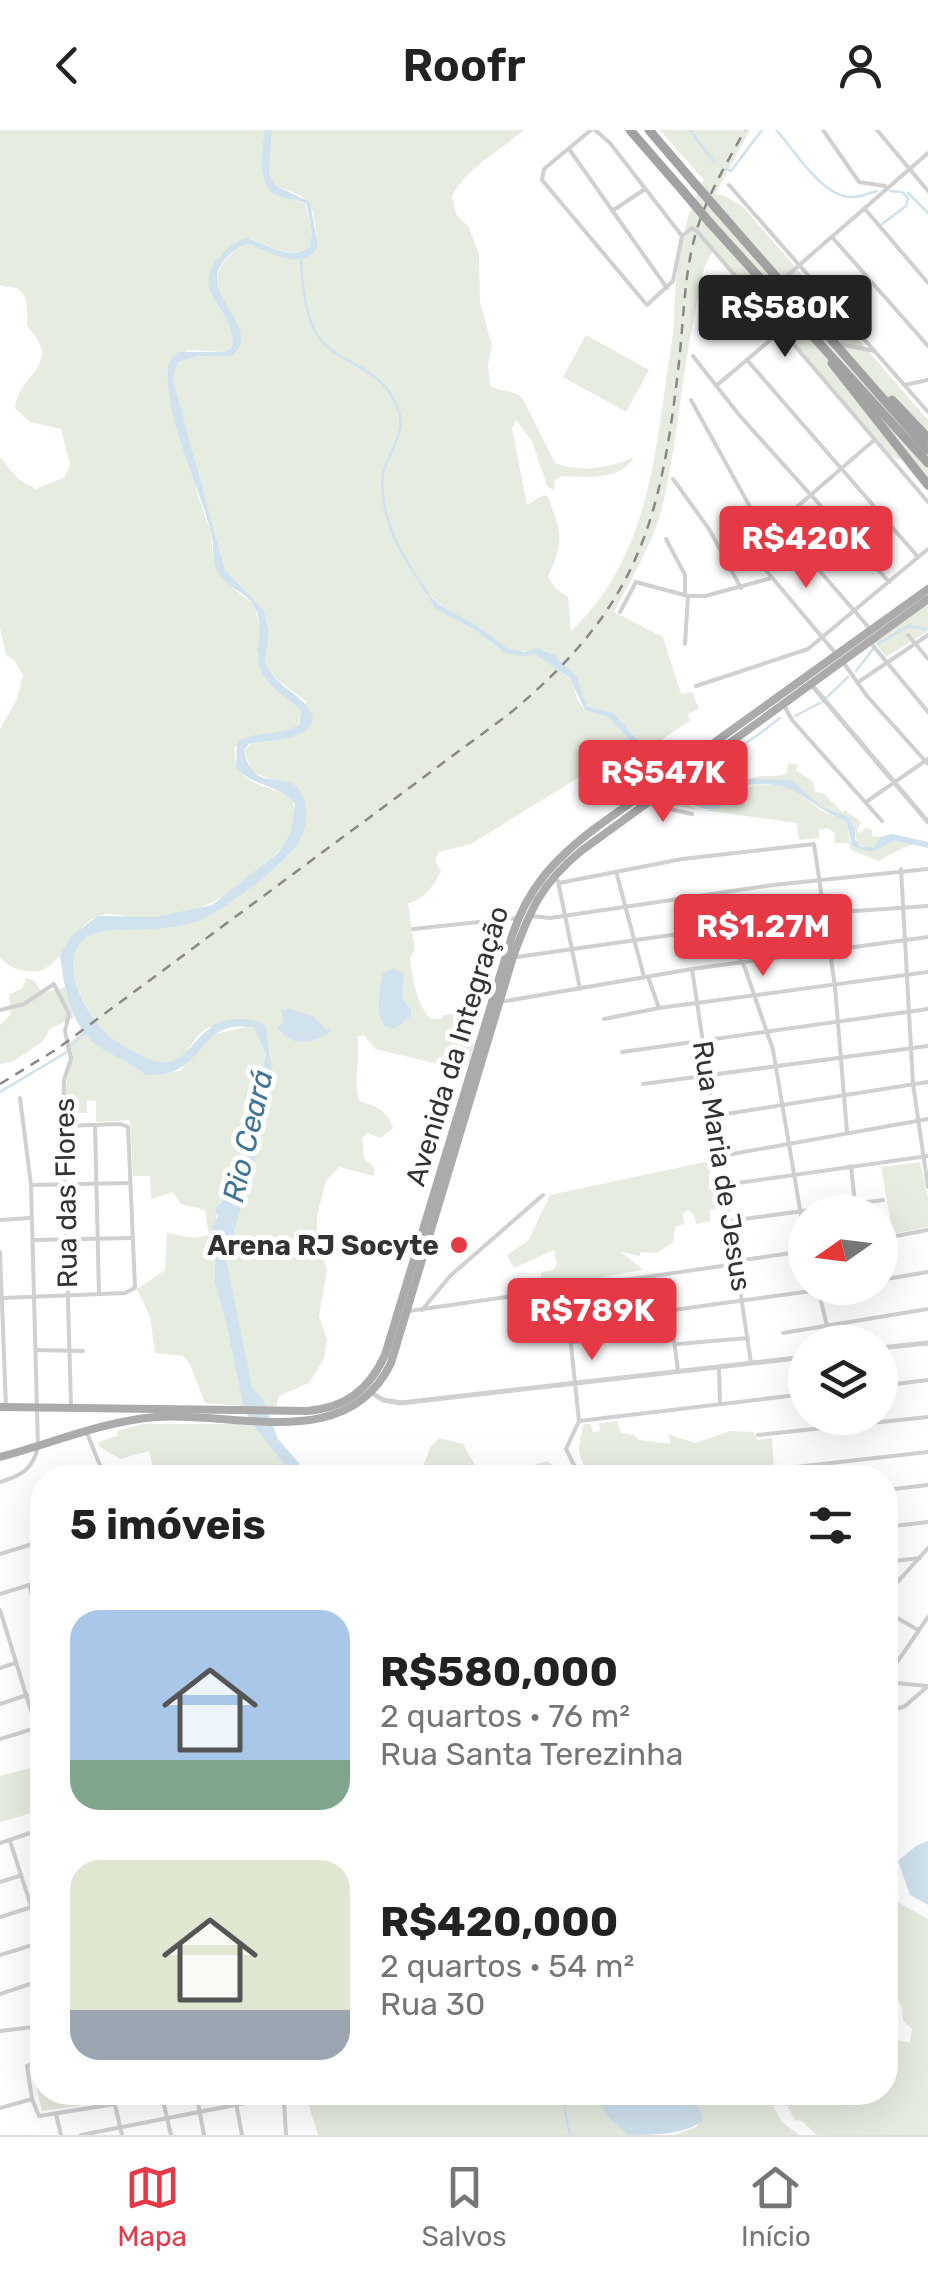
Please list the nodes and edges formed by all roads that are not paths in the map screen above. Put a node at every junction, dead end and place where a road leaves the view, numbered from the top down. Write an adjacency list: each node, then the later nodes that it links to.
1 (630, 130): 22 (highway, bridge)
2 (649, 130): 18 (highway, bridge)
3 (823, 130): 10 (street)
4 (877, 130): 8 (street)
5 (588, 131): 6 (street); 11 (street)
6 (568, 148): 14 (street); 20 (street)
7 (928, 153): 8 (street)
8 (909, 169): 10 (street); 12 (street)
9 (729, 185): 17 (street)
10 (888, 186): 13 (street)
11 (645, 189): 14 (street); 15 (street)
12 (928, 191)
13 (865, 209): 16 (street); 19 (street)
14 (612, 211): 20 (street)
15 (682, 236): 20 (street); 21 (street)
16 (832, 236): 17 (street); 24 (street)
17 (798, 266): 18 (street); 25 (street)
18 (781, 282): 23 (highway)
19 (928, 283)
20 (666, 288)
21 (781, 331): 27 (street); 35 (street)
22 (814, 335): 37 (highway); 40 (highway)
23 (835, 344): 25 (street); 28 (highway)
24 (928, 346)
25 (874, 351): 31 (street)
26 (693, 356): 30 (street)
27 (747, 360): 30 (street); 38 (street)
28 (850, 360): 34 (highway); 36 (highway)
29 (928, 380): 31 (street)
30 (716, 386): 41 (street)
31 (904, 386): 33 (street)
32 (691, 400): 44 (street)
33 (928, 412)
34 (928, 438)
35 (873, 441): 38 (street); 42 (street)
36 (928, 450)
37 (928, 463)
38 (841, 468): 41 (street); 48 (street)
39 (673, 479): 49 (street)
40 (928, 485)
41 (811, 495): 43 (street); 51 (street)
42 (928, 502)
43 (778, 523): 44 (street); 56 (street)
44 (765, 534): 46 (street)
45 (666, 538): 54 (street)
46 (748, 549): 49 (street); 50 (street)
47 (928, 549): 48 (street)
48 (918, 557): 51 (street)
49 (730, 565): 52 (street)
50 (772, 578): 52 (street); 61 (street)
51 (889, 582): 56 (street)
52 (740, 588): 54 (street)
53 (928, 589): 58 (main road, Avenida da Integração)
54 (686, 596): 57 (street); 63 (street)
55 (928, 600): 62 (main road, Avenida da Integração)
56 (856, 611): 58 (street); 61 (street)
57 (620, 612)
58 (871, 630): 65 (main road, Avenida da Integração)
59 (908, 635): 64 (street)
60 (928, 635): 64 (street)
61 (824, 638): 65 (street); 70 (street)
62 (870, 642): 65 (main road, Avenida da Integração); 67 (street)
63 (685, 644)
64 (915, 644): 66 (street); 67 (street)
65 (840, 658): 68 (street); 69 (main road, Avenida da Integração); 71 (main road, Avenida da Integração)
66 (928, 659)
67 (886, 662): 68 (street); 73 (street)
68 (857, 683): 74 (street)
69 (810, 684): 71 (main road, Avenida da Integração); 75 (street)
70 (696, 686)
71 (787, 696): 72 (main road, Avenida da Integração); 77 (street)
72 (771, 706): 76 (main road, Avenida da Integração); 91 (main road, Avenida da Integração)
73 (928, 712)
74 (927, 761): 75 (street)
75 (896, 781): 77 (street); 80 (street)
76 (663, 790): 78 (street); 84 (main road, Avenida da Integração)
77 (865, 803): 79 (street)
78 (692, 814)
79 (882, 821)
80 (928, 822)
81 (901, 869): 82 (street); 85 (street); 89 (street)
82 (928, 869)
83 (616, 873): 84 (street); 85 (street); 87 (street)
84 (557, 879): 91 (main road, Avenida da Integração); 92 (street)
85 (819, 879): 86 (street); 90 (street)
86 (692, 897): 87 (street); 95 (street)
87 (626, 906): 92 (street); 97 (street)
88 (928, 906): 89 (street)
89 (903, 907): 90 (street); 98 (street)
90 (825, 912): 93 (street); 99 (street)
91 (523, 916): 92 (street); 94 (street); 101 (main road, Avenida da Integração); 120 (main road, Avenida da Integração)
92 (567, 916): 100 (street)
93 (723, 928): 95 (street); 102 (street)
94 (412, 929)
95 (716, 930): 97 (street)
96 (928, 938): 98 (street)
97 (634, 940): 100 (street); 106 (street)
98 (905, 940): 99 (street); 105 (street)
99 (829, 949): 102 (street); 107 (street)
100 (574, 950): 101 (street); 108 (street)
101 (513, 957): 110 (main road, Avenida da Integração)
102 (741, 962): 103 (street); 109 (street)
103 (692, 968): 106 (street); 111 (street, Rua Maria de Jesus)
104 (928, 972): 105 (street)
105 (908, 975): 107 (street); 115 (street)
106 (646, 977): 108 (street); 112 (street)
107 (834, 987): 109 (street); 117 (street)
108 (580, 989): 110 (street)
109 (756, 997): 111 (street); 118 (street)
110 (500, 1002): 120 (main road, Avenida da Integração)
111 (696, 1004): 112 (street); 119 (street, Rua Maria de Jesus)
112 (659, 1008): 116 (street)
113 (928, 1009): 115 (street)
114 (0, 1010): 138 (street, Rua das Flores)
115 (908, 1012): 117 (street); 122 (street)
116 (604, 1020)
117 (837, 1023): 118 (street); 125 (street)
118 (768, 1032): 119 (street); 126 (street)
119 (703, 1040): 123 (street); 127 (street, Rua Maria de Jesus)
120 (484, 1043): 124 (main road, Avenida da Integração)
121 (928, 1046): 122 (street)
122 (910, 1049): 125 (street); 130 (street)
123 (622, 1052)
124 (480, 1055): 179 (main road, Avenida da Integração); 181 (main road, Avenida da Integração)
125 (841, 1058): 126 (street); 131 (street)
126 (776, 1068): 127 (street); 133 (street)
127 (708, 1078): 129 (street); 134 (street, Rua Maria de Jesus)
128 (928, 1082): 130 (street)
129 (642, 1084)
130 (913, 1084): 131 (street); 136 (street)
131 (843, 1094): 133 (street); 139 (street)
132 (20, 1098): 149 (street)
133 (782, 1104): 134 (street); 140 (street)
134 (713, 1116): 141 (street, Rua Maria de Jesus)
135 (928, 1119): 136 (street)
136 (916, 1121): 139 (street); 142 (street)
137 (95, 1125): 138 (street); 145 (street); 146 (street)
138 (62, 1126): 147 (street, Rua das Flores)
139 (847, 1132): 140 (street)
140 (788, 1142): 141 (street); 144 (street)
141 (720, 1156): 148 (street, Rua Maria de Jesus)
142 (925, 1156): 143 (street); 150 (street)
143 (851, 1166): 144 (street); 153 (street)
144 (792, 1174): 148 (street); 152 (street)
145 (98, 1183): 146 (street); 147 (street); 161 (street)
146 (130, 1183): 162 (street)
147 (64, 1184): 149 (street); 160 (street, Rua das Flores)
148 (724, 1184): 157 (street, Rua Maria de Jesus)
149 (31, 1185): 155 (street)
150 (928, 1187)
151 (543, 1195): 177 (street)
152 (796, 1195)
153 (854, 1195)
154 (788, 1214): 157 (street)
155 (32, 1218): 156 (street); 163 (street)
156 (0, 1220)
157 (729, 1222): 166 (street, Rua Maria de Jesus)
158 (928, 1230): 159 (street)
159 (898, 1236)
160 (66, 1238): 161 (street); 163 (street); 173 (street, Rua das Flores)
161 (97, 1238): 162 (street); 170 (street)
162 (132, 1238): 170 (street)
163 (34, 1240): 172 (street)
164 (0, 1252): 174 (street)
165 (788, 1254): 166 (street)
166 (736, 1263): 169 (street); 175 (street, Rua Maria de Jesus)
167 (928, 1272): 168 (street)
168 (898, 1277)
169 (564, 1288): 177 (street); 185 (street)
170 (99, 1294): 173 (street)
171 (788, 1294): 175 (street)
172 (36, 1295): 173 (street); 174 (street); 189 (street)
173 (68, 1295): 190 (street, Rua das Flores)
174 (2, 1298): 192 (street)
175 (743, 1302): 178 (street); 184 (street, Rua Maria de Jesus)
176 (928, 1309): 180 (street)
177 (422, 1310): 179 (street)
178 (673, 1310)
179 (407, 1312): 181 (main road, Avenida da Integração)
180 (835, 1325)
181 (397, 1327): 200 (main road, Avenida da Integração); 209 (main road, Avenida da Integração)
182 (788, 1332): 183 (street)
183 (783, 1333)
184 (748, 1338): 187 (street); 194 (street, Rua Maria de Jesus)
185 (570, 1342): 187 (street); 198 (street)
186 (928, 1343): 188 (street)
187 (677, 1344): 196 (street)
188 (898, 1346)
189 (36, 1350): 190 (street); 204 (street)
190 (68, 1350): 191 (street); 207 (street, Rua das Flores)
191 (83, 1350)
192 (2, 1355): 203 (street)
193 (788, 1359): 194 (street)
194 (750, 1363): 195 (street)
195 (719, 1366): 196 (street); 202 (street)
196 (678, 1370): 198 (street)
197 (928, 1380): 199 (street)
198 (574, 1382): 200 (street); 211 (street)
199 (898, 1384)
200 (372, 1392): 209 (main road, Avenida da Integração)
201 (788, 1396): 202 (street)
202 (720, 1403): 211 (street)
203 (3, 1408): 204 (main road, Avenida da Integração)
204 (37, 1409): 207 (main road, Avenida da Integração); 216 (street)
205 (101, 1409): 206 (main road, Avenida da Integração); 207 (main road, Avenida da Integração); 213 (main road)
206 (114, 1409): 208 (main road, Avenida da Integração); 212 (main road)
207 (71, 1410)
208 (231, 1414): 209 (main road, Avenida da Integração); 212 (main road, Avenida da Integração)
209 (279, 1416)
210 (928, 1417): 215 (street)
211 (579, 1421): 220 (street)
212 (118, 1424): 213 (main road, Avenida da Integração)
213 (105, 1428): 214 (main road, Avenida da Integração)
214 (87, 1433): 216 (main road, Avenida da Integração); 219 (street)
215 (758, 1435)
216 (38, 1447): 218 (main road, Avenida da Integração); 222 (street)
217 (928, 1452): 221 (street)
218 (0, 1456)
219 (101, 1465)
220 (574, 1465)
221 (813, 1465)
222 (0, 1482)
223 (928, 1485): 224 (street)
224 (898, 1488)
225 (928, 1522): 226 (street)
226 (898, 1525)
227 (30, 1545): 229 (street)
228 (928, 1548): 230 (street)
229 (0, 1554)
230 (920, 1558): 231 (street); 232 (street)
231 (898, 1561)
232 (898, 1582)
233 (29, 1585): 234 (street); 235 (street)
234 (30, 1588)
235 (0, 1594)
236 (0, 1610): 240 (street)
237 (928, 1617): 239 (street)
238 (898, 1618): 239 (street)
239 (918, 1630): 241 (street)
240 (3, 1631): 242 (street)
241 (898, 1661)
242 (16, 1663): 243 (street); 246 (street)
243 (0, 1668)
244 (898, 1683): 245 (street)
245 (928, 1686): 249 (street)
246 (26, 1696): 247 (street); 248 (street)
247 (0, 1704)
248 (30, 1705)
249 (898, 1708)
250 (30, 1729): 251 (street)
251 (0, 1739)
252 (30, 1833): 253 (street)
253 (10, 1840): 254 (street); 255 (street)
254 (0, 1844)
255 (21, 1875): 256 (street); 257 (street)
256 (0, 1882)
257 (30, 1901)
258 (30, 1908): 259 (street)
259 (0, 1917)
260 (30, 1945): 261 (street)
261 (0, 1955)
262 (30, 1984): 263 (street)
263 (0, 1994)
264 (30, 2028): 265 (street)
265 (0, 2031)
266 (30, 2063): 267 (street)
267 (30, 2087)
268 (30, 2100): 277 (street)
269 (34, 2105): 279 (street)
270 (109, 2105): 279 (street)
271 (115, 2105): 281 (street)
272 (163, 2105): 280 (street)
273 (197, 2105): 278 (street)
274 (225, 2105): 278 (street)
275 (236, 2105): 287 (street)
276 (283, 2105): 288 (street)
277 (0, 2108)
278 (198, 2110): 280 (street); 286 (street)
279 (56, 2114): 282 (street)
280 (166, 2116): 281 (street); 285 (street)
281 (120, 2128): 283 (street); 284 (street)
282 (60, 2135)
283 (81, 2135)
284 (122, 2135)
285 (171, 2135)
286 (204, 2135)
287 (242, 2135)
288 (286, 2135)

